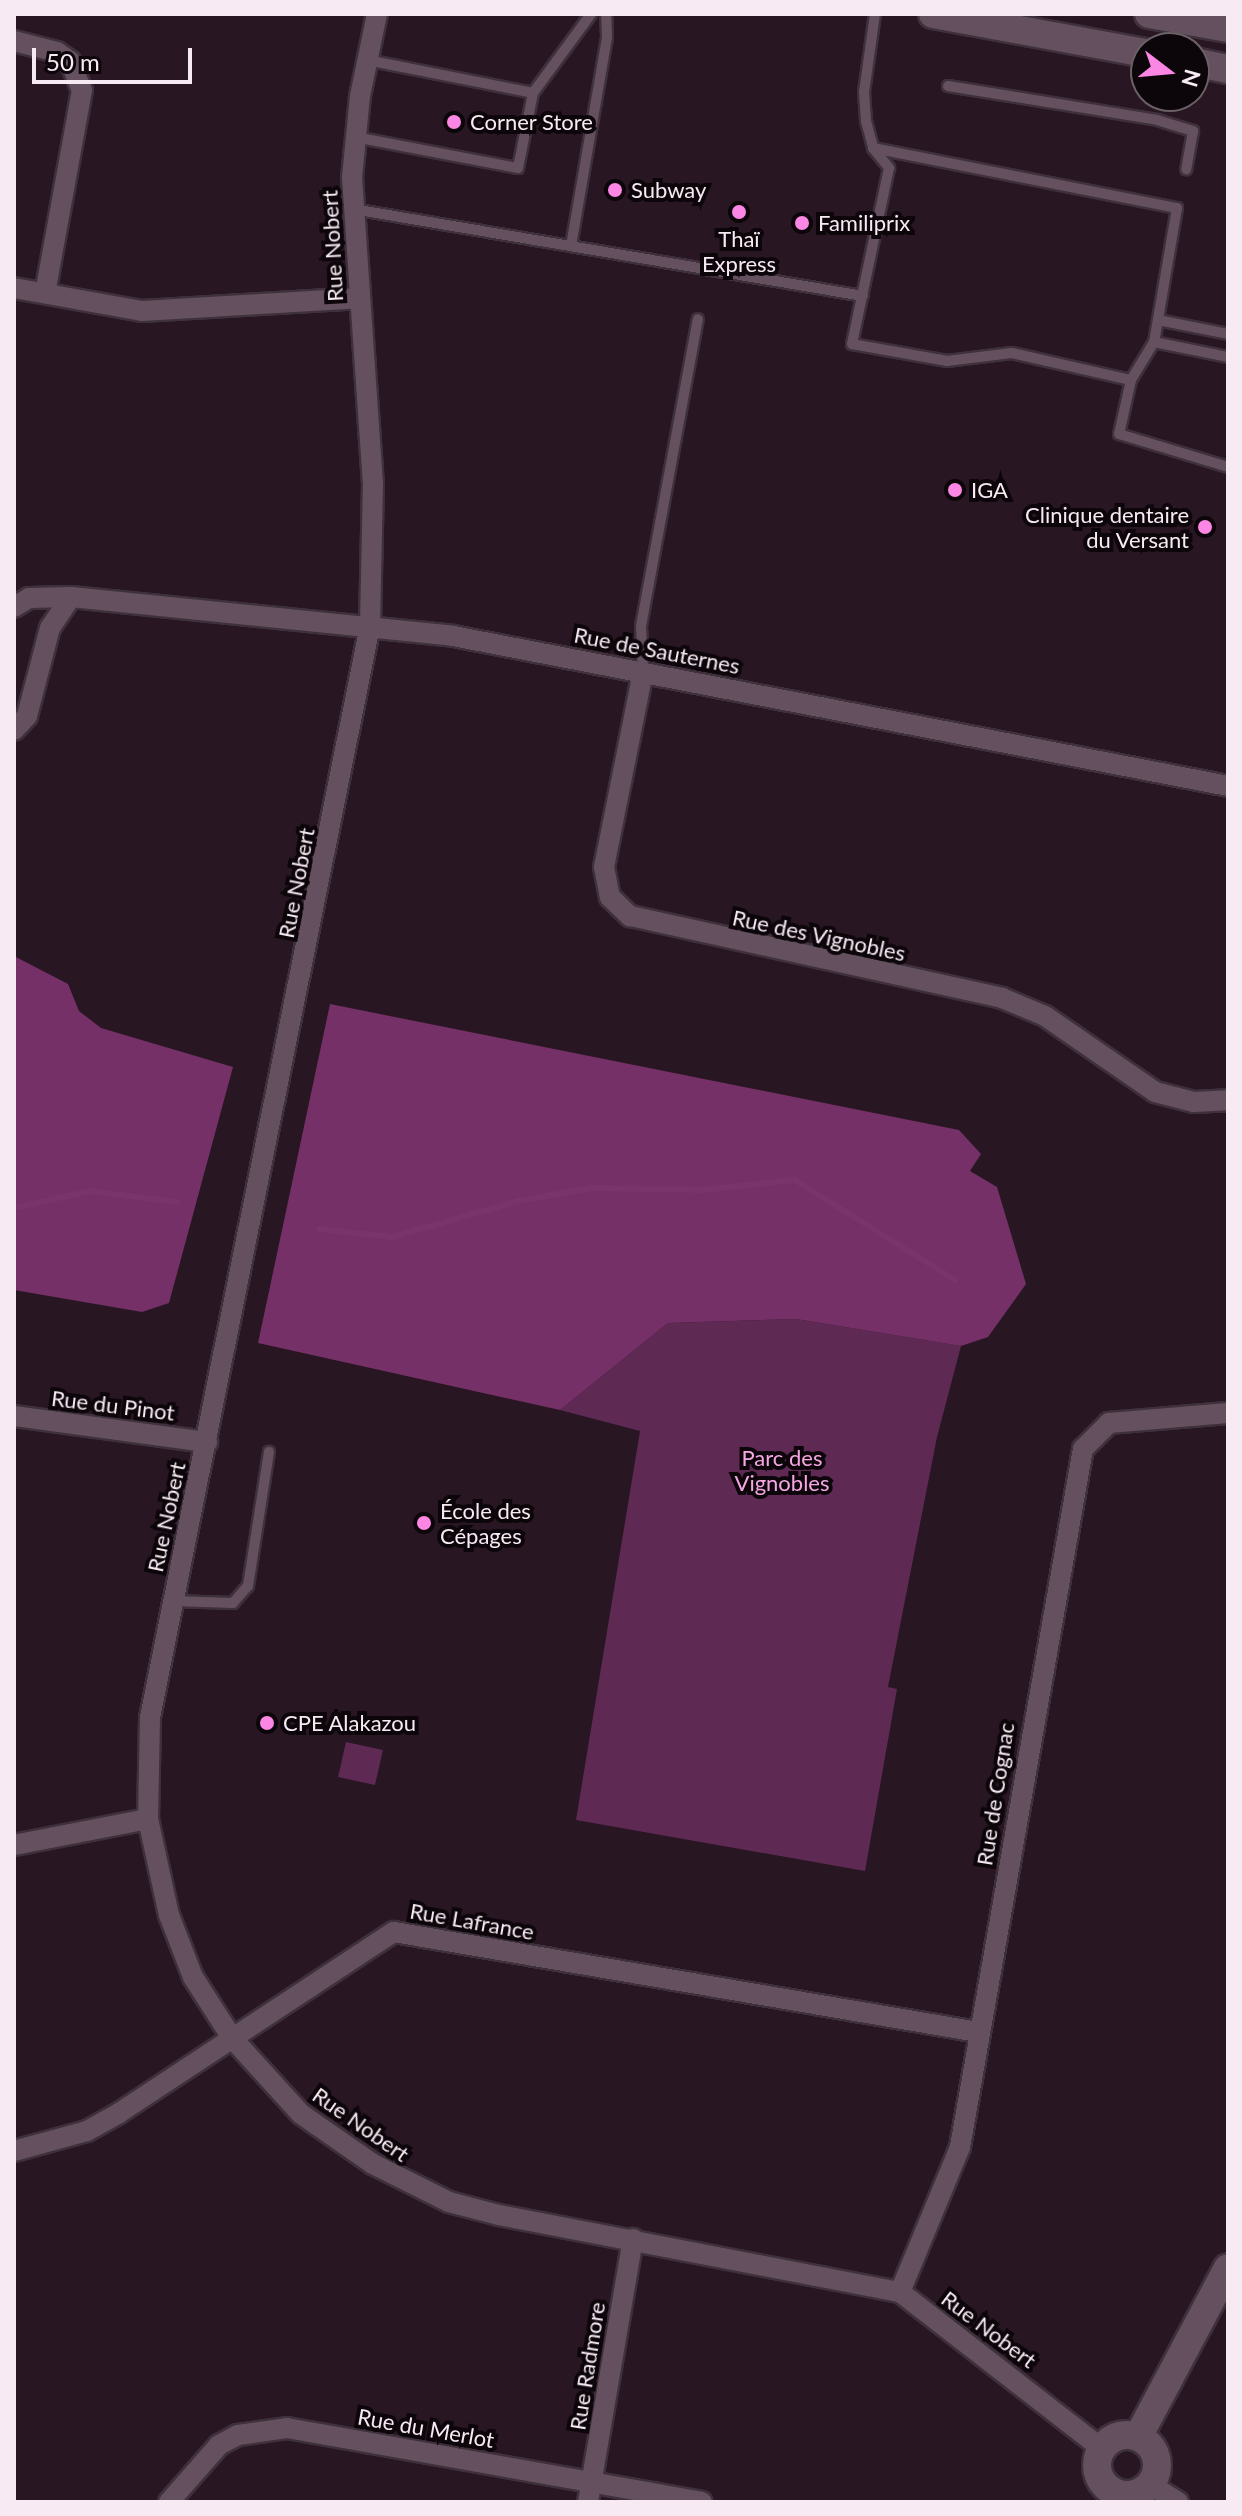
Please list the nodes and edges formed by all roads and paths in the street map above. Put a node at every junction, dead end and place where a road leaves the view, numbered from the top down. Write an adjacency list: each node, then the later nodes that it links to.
1 (377, 14): 10 (street, Rue Nobert)
2 (591, 14): 12 (lane)
3 (606, 14): 17 (lane)
4 (875, 14): 14 (lane)
5 (933, 14): 9 (street)
6 (1149, 14): 7 (street)
7 (1228, 28)
8 (14, 41): 19 (street)
9 (1130, 50)
10 (367, 60): 12 (lane); 13 (street, Rue Nobert)
11 (948, 86): 15 (lane)
12 (533, 93): 13 (lane)
13 (355, 137): 16 (street, Rue Nobert)
14 (873, 148): 20 (lane); 23 (lane)
15 (1186, 169)
16 (353, 209): 17 (lane); 21 (street, Rue Nobert)
17 (571, 246): 20 (lane)
18 (14, 288): 19 (street)
19 (45, 293): 21 (street)
20 (863, 296): 27 (lane)
21 (358, 298): 31 (street, Rue Nobert)
22 (698, 319): 32 (lane)
23 (1158, 320): 24 (lane); 25 (lane)
24 (1228, 334)
25 (1154, 342): 26 (lane); 27 (lane)
26 (1228, 357)
27 (1131, 380): 28 (lane)
28 (1228, 467)
29 (71, 597): 30 (street, Rue de Sauternes); 31 (street, Rue de Sauternes); 33 (street)
30 (14, 607)
31 (370, 626): 32 (street, Rue de Sauternes); 38 (street, Rue Nobert)
32 (643, 672): 34 (street, Rue de Sauternes); 35 (street, Rue des Vignobles)
33 (14, 730)
34 (1228, 786)
35 (1228, 1100)
36 (1228, 1413): 43 (street, Rue de Cognac)
37 (14, 1416): 38 (street, Rue du Pinot)
38 (207, 1442): 40 (street, Rue Nobert)
39 (269, 1452): 40 (lane)
40 (173, 1601): 41 (street, Rue Nobert)
41 (148, 1819): 42 (street); 44 (street, Rue Nobert)
42 (14, 1845)
43 (978, 2032): 44 (street, Rue Lafrance); 48 (street, Rue de Cognac)
44 (232, 2038): 45 (street, Rue Lafrance); 46 (street, Rue Nobert)
45 (14, 2151)
46 (633, 2239): 48 (street, Rue Nobert); 52 (street, Rue Radmore)
47 (1228, 2268): 49 (street)
48 (900, 2292): 50 (street, Rue Nobert)
49 (1138, 2437): 50 (street); 51 (street)
50 (1101, 2448): 53 (street)
51 (1151, 2485): 53 (street); 56 (street)
52 (591, 2492): 54 (street, Rue du Merlot); 55 (street, Rue du Merlot)
53 (1105, 2496)
54 (169, 2502)
55 (701, 2502)
56 (1178, 2502)

